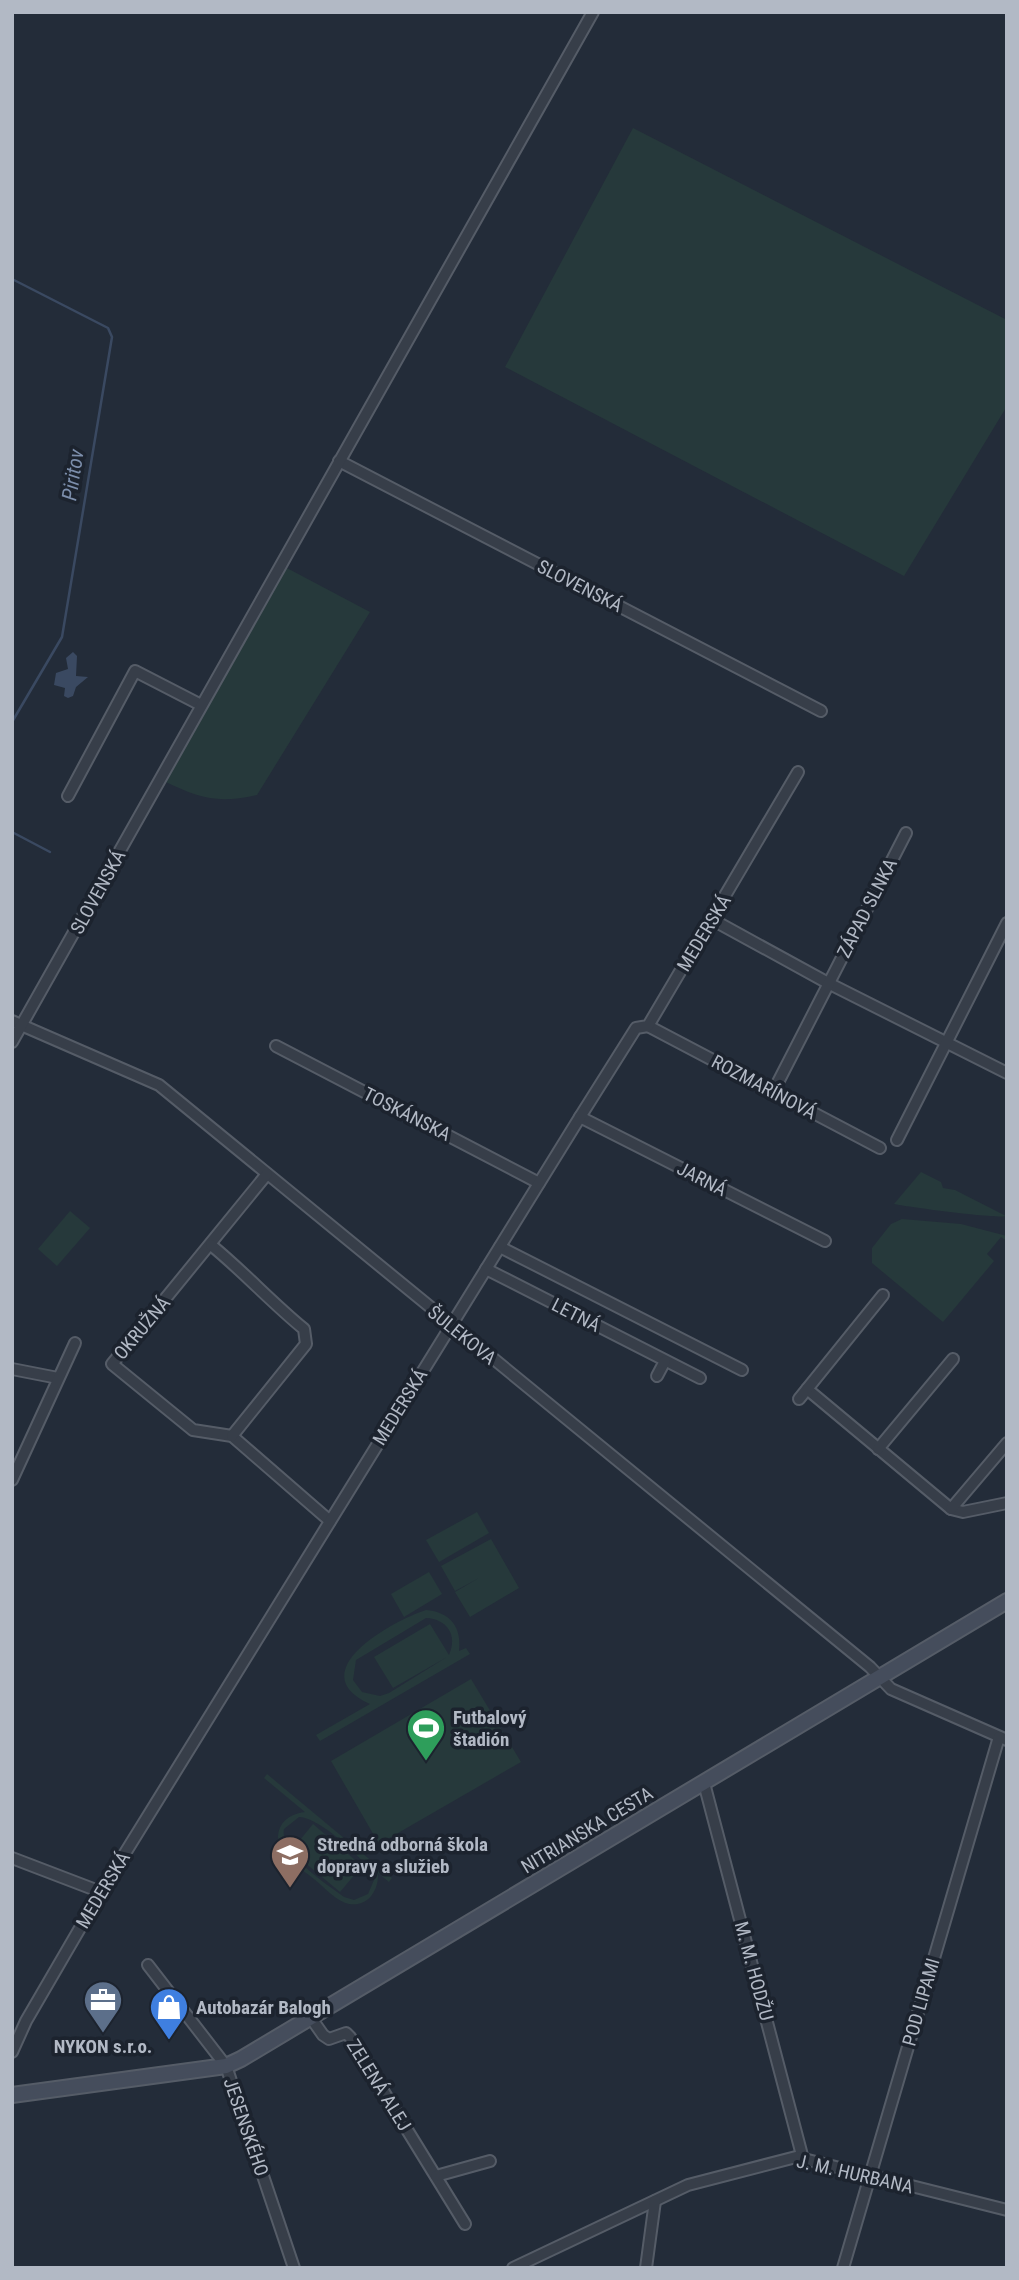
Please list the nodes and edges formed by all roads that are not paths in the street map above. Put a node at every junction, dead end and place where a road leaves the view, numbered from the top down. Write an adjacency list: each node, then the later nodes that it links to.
1 (593, 12): 2 (street, SLOVENSKÁ)
2 (339, 461): 3 (street, SLOVENSKÁ); 4 (street, SLOVENSKÁ)
3 (201, 705): 6 (street); 12 (street, SLOVENSKÁ)
4 (821, 711)
5 (798, 772): 8 (street, MEDERSKÁ)
6 (68, 796)
7 (906, 833): 10 (street, ZÁPAD SLNKA)
8 (713, 920): 10 (street); 13 (street, MEDERSKÁ)
9 (1007, 923): 15 (street)
10 (828, 983): 15 (street); 18 (street, ZÁPAD SLNKA)
11 (12, 1021): 12 (street, ŠULEKOVA)
12 (24, 1025): 14 (street, SLOVENSKÁ); 22 (street, ŠULEKOVA)
13 (648, 1026): 18 (street, ROZMARÍNOVÁ); 19 (street, MEDERSKÁ)
14 (12, 1042)
15 (946, 1042): 17 (street); 20 (street)
16 (276, 1046): 23 (street, TOSKÁNSKA)
17 (1007, 1073)
18 (773, 1092): 21 (street, ROZMARÍNOVÁ)
19 (580, 1117): 23 (street, MEDERSKÁ); 24 (street, JARNÁ)
20 (897, 1140)
21 (880, 1148)
22 (267, 1174): 25 (street, OKRUŽNÁ); 29 (street, ŠULEKOVA)
23 (539, 1183): 26 (street, MEDERSKÁ)
24 (825, 1241)
25 (211, 1245): 40 (street); 40 (street, OKRUŽNÁ)
26 (500, 1247): 27 (street, MEDERSKÁ); 34 (street)
27 (486, 1269): 29 (street, MEDERSKÁ); 32 (street, LETNÁ)
28 (883, 1295): 38 (street)
29 (451, 1325): 48 (street, MEDERSKÁ); 50 (street, ŠULEKOVA)
30 (75, 1343): 36 (street)
31 (953, 1359): 42 (street)
32 (665, 1361): 35 (street); 37 (street, LETNÁ)
33 (12, 1369): 36 (street)
34 (742, 1370)
35 (657, 1376)
36 (58, 1378): 43 (street)
37 (700, 1378)
38 (807, 1388): 39 (street); 42 (street)
39 (799, 1399)
40 (232, 1436): 48 (street)
41 (1007, 1443): 44 (street)
42 (878, 1449): 47 (street)
43 (12, 1480)
44 (968, 1490): 46 (street); 47 (street)
45 (1007, 1503): 46 (street)
46 (982, 1508): 47 (street)
47 (951, 1509)
48 (330, 1521): 54 (street, MEDERSKÁ)
49 (1007, 1601): 50 (main road, NITRIANSKA CESTA)
50 (880, 1678): 51 (street, ŠULEKOVA); 52 (main road, NITRIANSKA CESTA)
51 (1003, 1738): 63 (street, POD LIPAMI)
52 (704, 1783): 56 (main road, NITRIANSKA CESTA); 60 (street, M. M. HODŽU)
53 (12, 1858): 54 (street)
54 (101, 1892): 57 (street, MEDERSKÁ)
55 (148, 1965): 58 (street, JESENSKÉHO)
56 (311, 2018): 58 (main road, NITRIANSKA CESTA); 62 (street, ZELENÁ ALEJ)
57 (12, 2052)
58 (226, 2066): 59 (main road, NITRIANSKA CESTA); 67 (street, JESENSKÉHO)
59 (12, 2095)
60 (803, 2159): 63 (street, J. M. HURBANA); 64 (street, J. M. HURBANA)
61 (490, 2161): 62 (street)
62 (436, 2176): 66 (street, ZELENÁ ALEJ)
63 (869, 2177): 65 (street, J. M. HURBANA); 70 (street, POD LIPAMI)
64 (655, 2202): 68 (street, J. M. HURBANA); 69 (street)
65 (1007, 2210)
66 (465, 2224)
67 (295, 2268)
68 (513, 2268)
69 (646, 2268)
70 (843, 2268)

